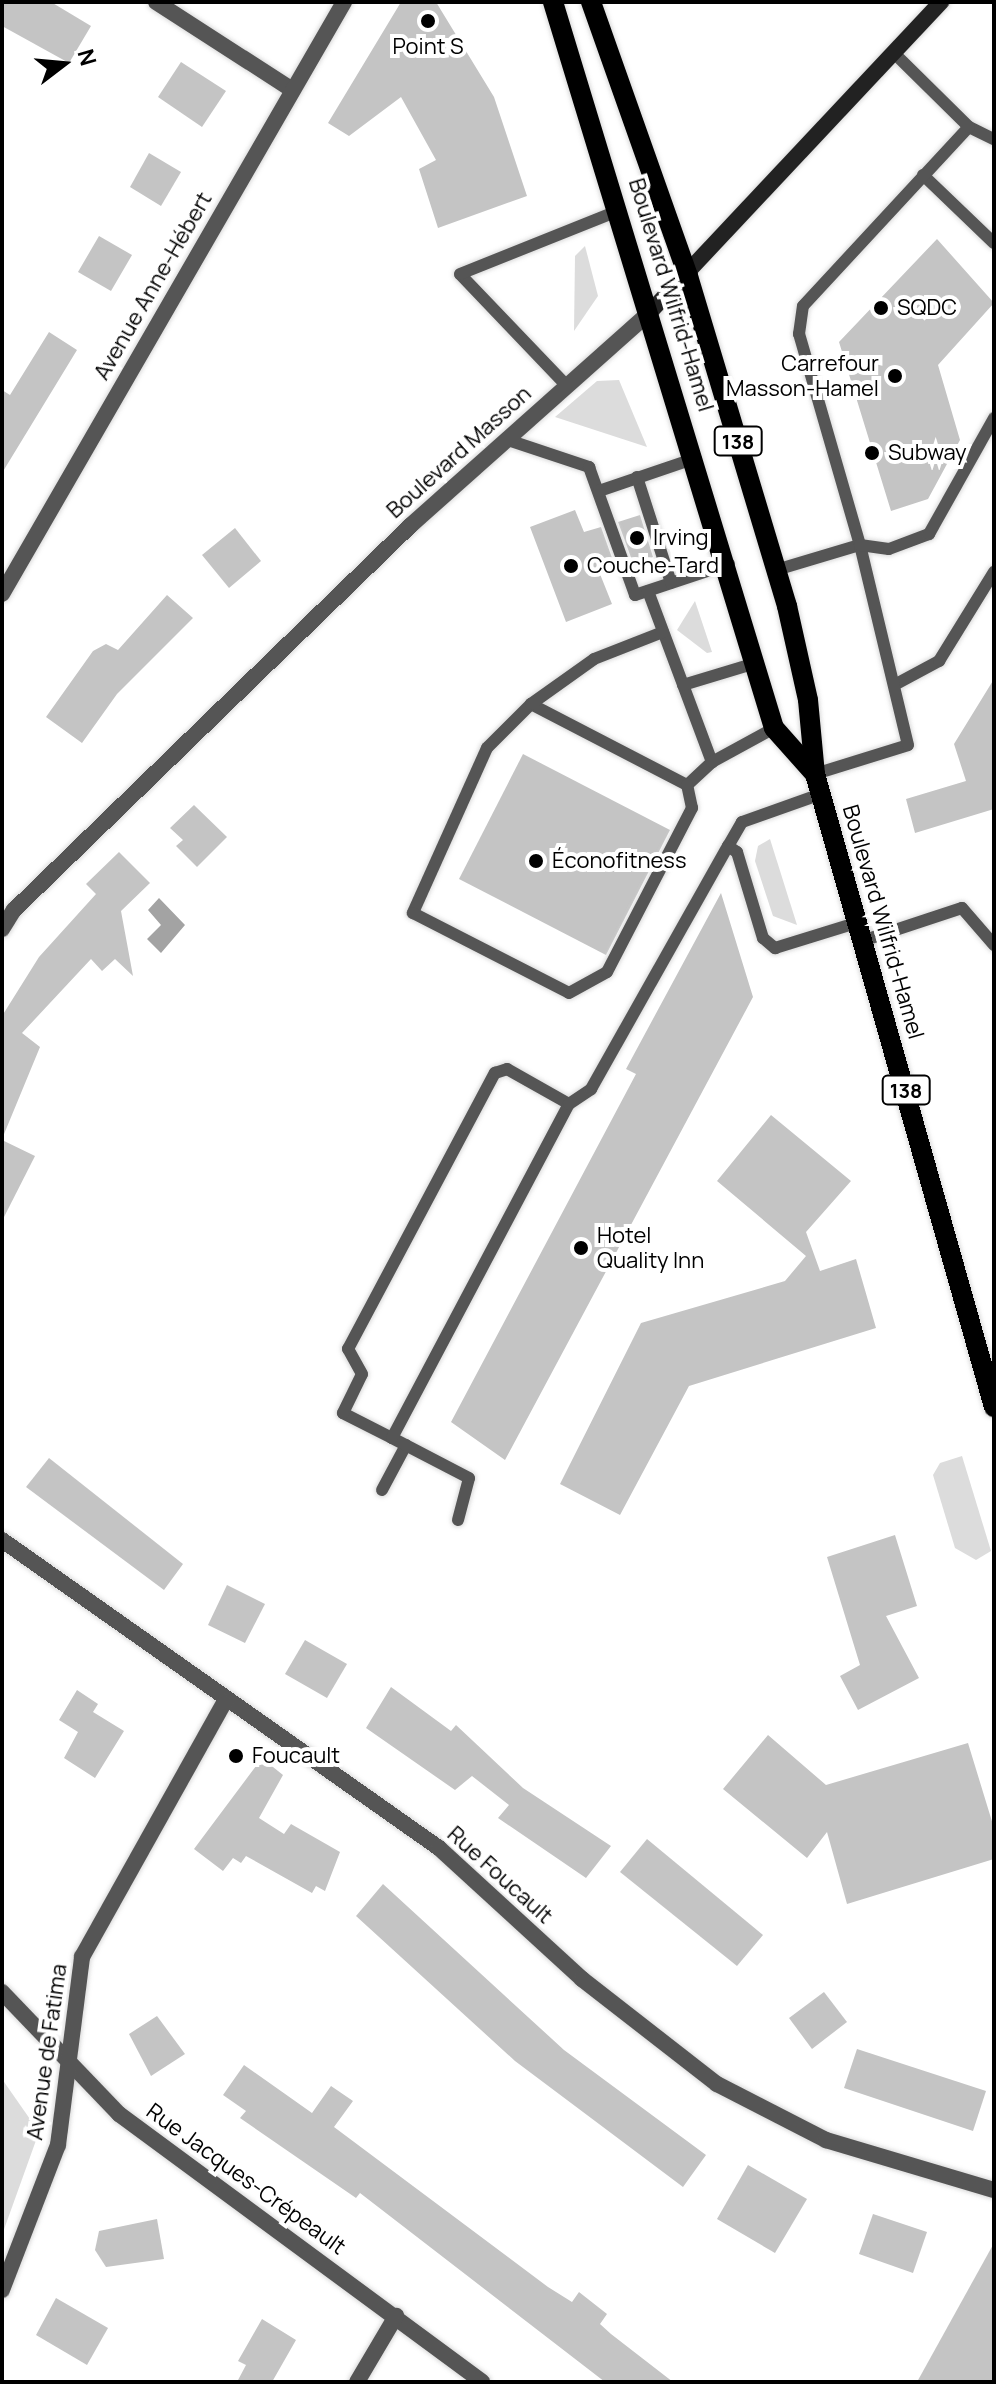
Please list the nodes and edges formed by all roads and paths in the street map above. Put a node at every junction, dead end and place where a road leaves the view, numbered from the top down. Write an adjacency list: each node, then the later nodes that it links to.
1 (156, 2): 7 (street)
2 (344, 2): 7 (street, Avenue Anne-Hébert)
3 (553, 2): 11 (main road, Boulevard Wilfrid-Hamel / 138)
4 (591, 2): 13 (main road, Boulevard Wilfrid-Hamel / 138)
5 (941, 2): 6 (main road, Boulevard Masson)
6 (894, 53): 8 (lane); 13 (main road, Boulevard Masson)
7 (291, 89): 27 (street, Avenue Anne-Hébert)
8 (969, 127): 9 (lane); 10 (lane)
9 (994, 139)
10 (923, 175): 12 (lane); 21 (lane)
11 (620, 210): 14 (main road, Boulevard Wilfrid-Hamel / 138); 15 (lane)
12 (994, 243)
13 (688, 276): 14 (main road, Boulevard Masson); 23 (main road, Boulevard Wilfrid-Hamel / 138)
14 (651, 311): 15 (street, Boulevard Masson); 18 (main road, Boulevard Wilfrid-Hamel / 138)
15 (566, 385): 17 (street, Boulevard Masson)
16 (994, 418): 21 (lane)
17 (505, 439): 20 (lane); 39 (street, Boulevard Masson)
18 (696, 458): 19 (lane); 22 (main road, Boulevard Wilfrid-Hamel / 138)
19 (637, 477): 20 (lane); 25 (lane)
20 (599, 491): 26 (lane)
21 (860, 545): 23 (lane); 30 (lane)
22 (729, 564): 25 (lane); 29 (main road, Boulevard Wilfrid-Hamel / 138)
23 (776, 570): 35 (main road, Boulevard Wilfrid-Hamel / 138)
24 (994, 572): 30 (lane)
25 (671, 583): 26 (lane)
26 (648, 591): 28 (lane)
27 (2, 594)
28 (663, 632): 31 (lane); 32 (lane)
29 (756, 663): 31 (lane); 33 (main road, Boulevard Wilfrid-Hamel / 138)
30 (898, 683): 35 (lane)
31 (683, 685): 34 (lane)
32 (531, 704): 36 (lane); 36 (lane)
33 (774, 728): 34 (lane); 35 (main road, Boulevard Wilfrid-Hamel / 138)
34 (712, 762): 36 (lane)
35 (815, 774): 37 (main road, Boulevard Wilfrid-Hamel / 138)
36 (687, 785)
37 (821, 794): 38 (lane); 40 (main road, Boulevard Wilfrid-Hamel / 138)
38 (728, 846): 40 (lane); 42 (lane)
39 (2, 929)
40 (862, 931): 41 (lane); 43 (main road, Boulevard Wilfrid-Hamel / 138)
41 (994, 945)
42 (569, 1104): 45 (lane); 45 (lane)
43 (990, 1383): 44 (main road, Boulevard Wilfrid-Hamel / 138)
44 (994, 1407)
45 (392, 1438): 46 (lane)
46 (406, 1445): 47 (lane); 48 (lane)
47 (382, 1490)
48 (458, 1520)
49 (2, 1540): 50 (street, Rue Foucault)
50 (224, 1703): 52 (street, Avenue de Fatima); 53 (street, Rue Foucault)
51 (2, 1992): 52 (street, Rue Jacques-Crépeault)
52 (64, 2064): 54 (street, Avenue de Fatima); 55 (street, Rue Jacques-Crépeault)
53 (994, 2190)
54 (2, 2290)
55 (396, 2316): 56 (street); 57 (street, Rue Jacques-Crépeault)
56 (357, 2382)
57 (482, 2382)

